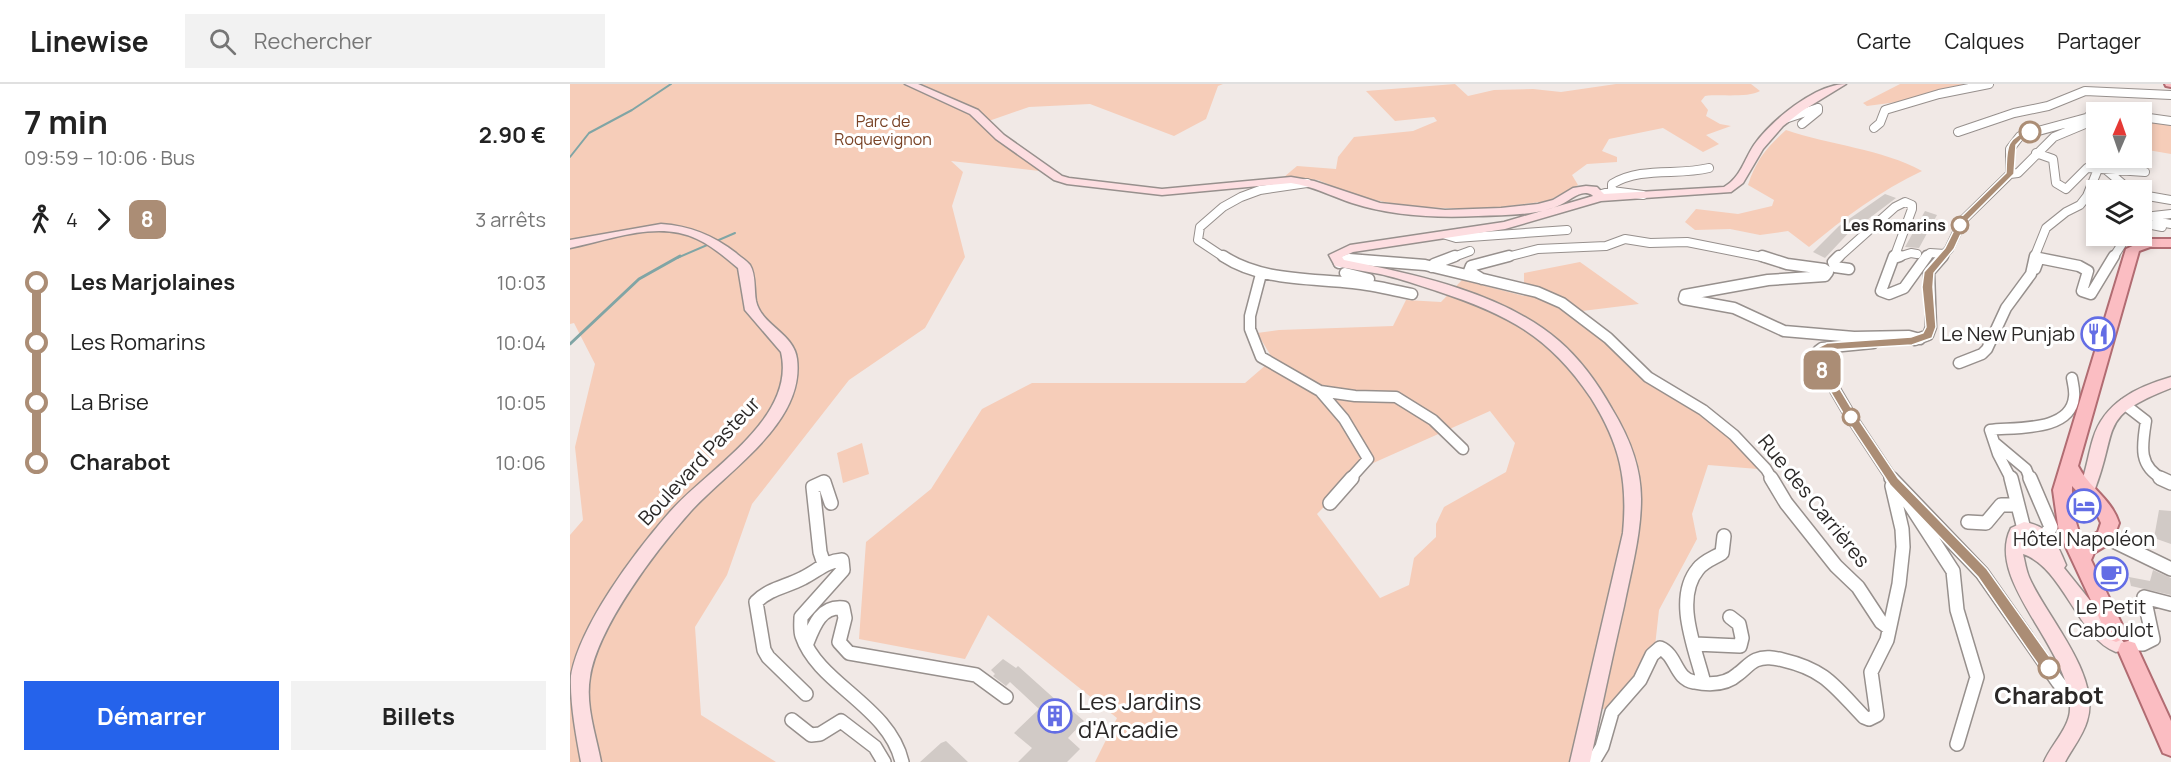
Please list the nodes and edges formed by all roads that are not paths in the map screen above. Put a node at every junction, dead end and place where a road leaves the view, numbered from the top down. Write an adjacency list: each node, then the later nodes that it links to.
1 (910, 84): 19 (main road)
2 (1841, 84): 6 (main road)
3 (1989, 84): 11 (street)
4 (2171, 95): 12 (street)
5 (2086, 117): 17 (street)
6 (1785, 119): 9 (street); 21 (main road)
7 (2152, 119): 8 (street)
8 (2171, 122)
9 (1803, 124)
10 (2086, 124): 13 (street)
11 (1874, 128)
12 (1958, 132)
13 (2036, 153): 15 (street); 17 (street)
14 (1708, 168): 20 (street)
15 (2101, 169): 16 (street); 18 (street); 43 (street)
16 (2145, 172)
17 (2010, 174): 37 (street)
18 (2116, 180)
19 (1307, 183): 22 (main road); 42 (street)
20 (1612, 191): 21 (street); 22 (street)
21 (1646, 195): 22 (main road)
22 (1599, 196): 30 (main road)
23 (2152, 197): 24 (street)
24 (2171, 200)
25 (2171, 214): 26 (street)
26 (2171, 224)
27 (2152, 225): 28 (street)
28 (2171, 229)
29 (1567, 230): 30 (street)
30 (1446, 235): 40 (main road)
31 (2171, 243): 35 (main road)
32 (570, 244): 86 (main road, Boulevard Pasteur)
33 (2128, 246): 35 (street)
34 (1470, 250): 39 (street)
35 (2129, 251): 43 (street); 53 (main road)
36 (1917, 254): 38 (street)
37 (1945, 254): 38 (street); 45 (street)
38 (1894, 258): 41 (street)
39 (1432, 267): 40 (street, Rue des Carrières); 44 (street, Rue des Carrières)
40 (1342, 268): 42 (street); 85 (main road)
41 (1849, 269)
42 (1261, 274): 49 (street)
43 (2031, 274): 46 (street)
44 (1482, 279): 45 (street); 74 (street, Rue des Carrières)
45 (1920, 339): 54 (street)
46 (1959, 363)
47 (2072, 378): 51 (street)
48 (2171, 382): 50 (main road)
49 (1320, 391): 52 (street); 60 (street)
50 (2124, 404): 55 (street); 56 (main road)
51 (1993, 442): 61 (street); 67 (street)
52 (1463, 449)
53 (2070, 467): 56 (main road); 57 (main road)
54 (1894, 482): 58 (street); 74 (street, Rue des Carrières)
55 (2171, 483)
56 (2087, 489): 57 (main road); 66 (main road)
57 (2062, 490): 63 (main road)
58 (1906, 496): 78 (street); 83 (street)
59 (831, 503): 69 (street)
60 (1330, 503)
61 (2017, 505): 62 (street); 64 (street)
62 (1968, 522)
63 (2067, 526): 66 (main road); 68 (main road)
64 (2021, 534): 67 (main road); 71 (main road)
65 (1724, 536): 77 (street)
66 (2100, 539): 68 (main road); 70 (street)
67 (2041, 547): 71 (main road); 75 (main road)
68 (2082, 559): 75 (main road)
69 (824, 564): 76 (street); 80 (street)
70 (2171, 569)
71 (2026, 588): 78 (main road)
72 (2171, 604): 75 (street)
73 (1730, 617): 77 (street)
74 (1888, 628): 79 (street)
75 (2117, 634): 84 (main road)
76 (807, 643): 81 (street); 88 (street)
77 (1695, 644): 79 (street)
78 (2069, 677): 89 (main road)
79 (1704, 683): 85 (street)
80 (806, 694)
81 (1006, 697)
82 (792, 720): 87 (street)
83 (1957, 744)
84 (2171, 745)
85 (1586, 761)
86 (591, 762)
87 (884, 762)
88 (902, 762)
89 (2054, 762)

